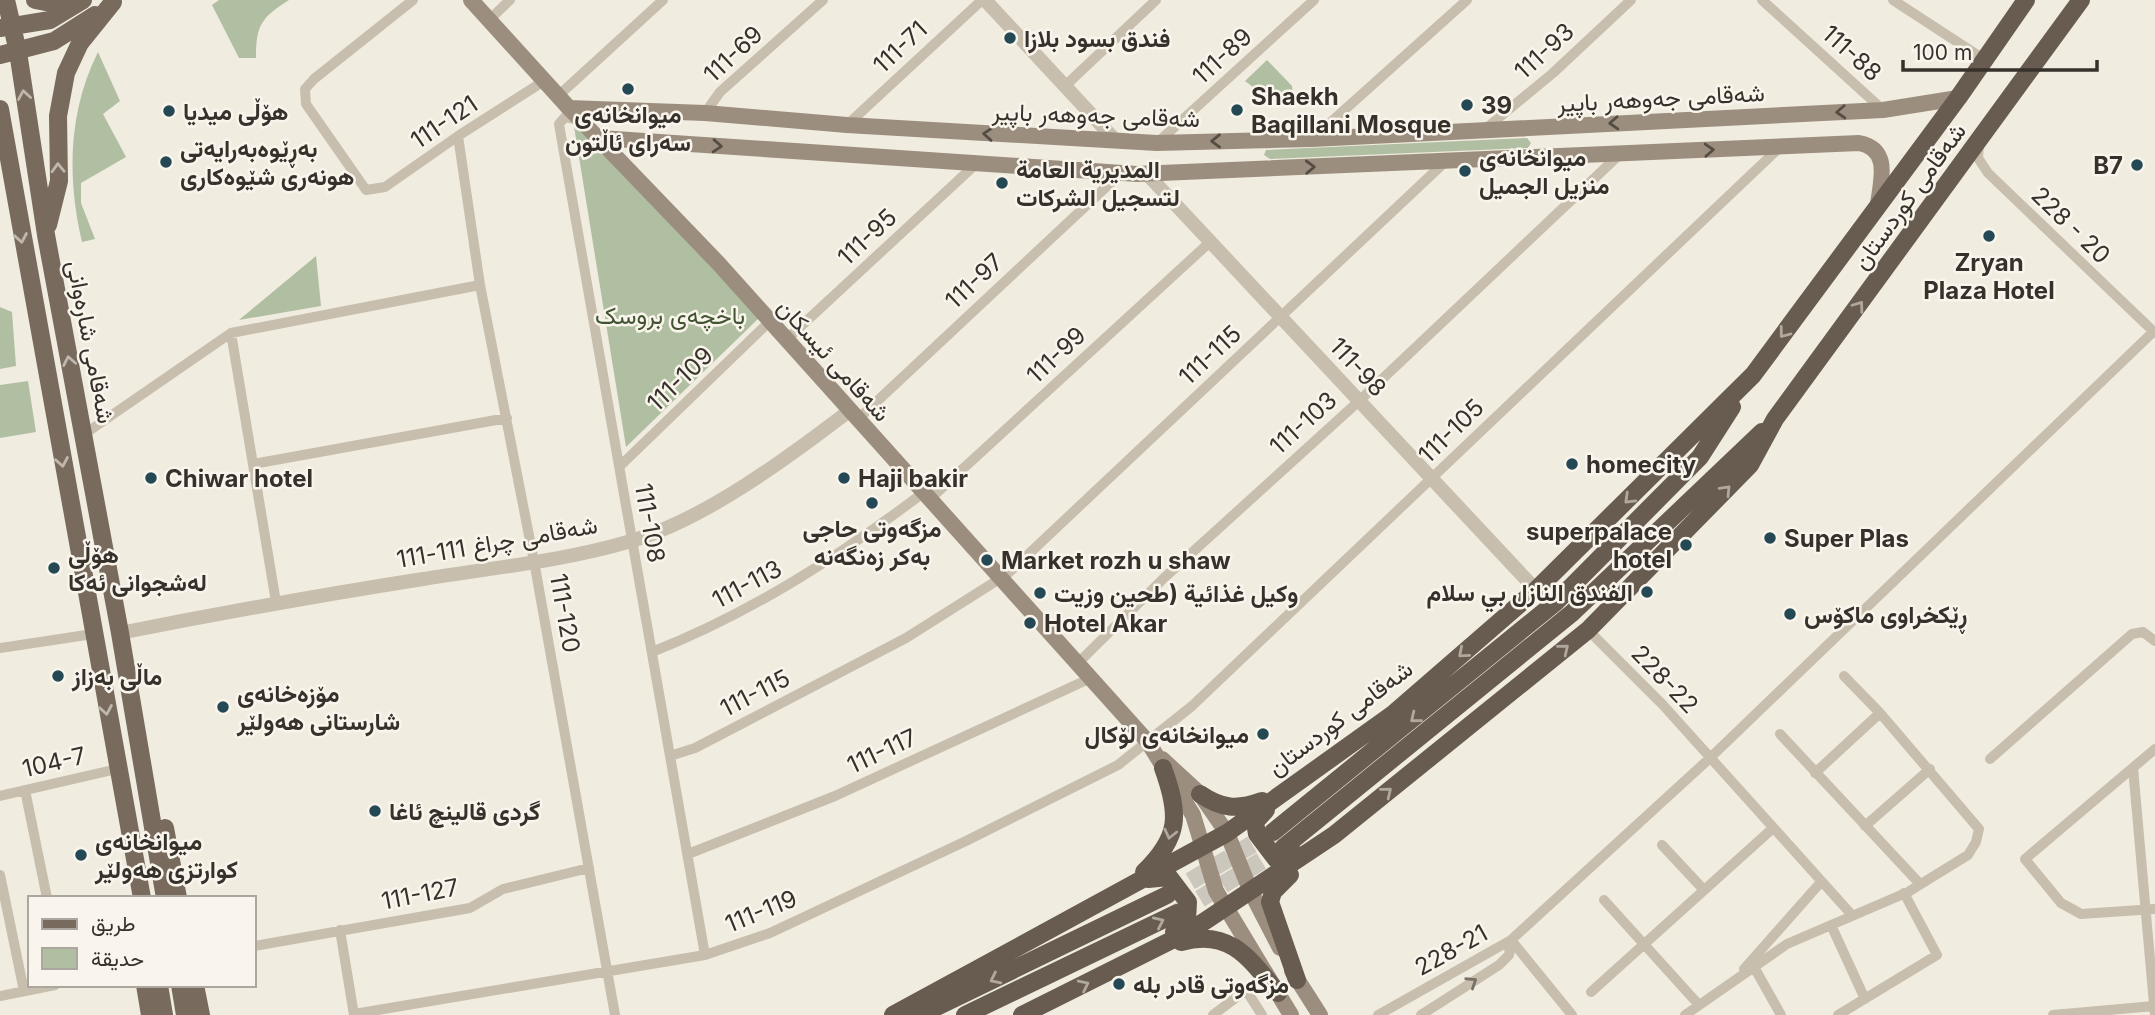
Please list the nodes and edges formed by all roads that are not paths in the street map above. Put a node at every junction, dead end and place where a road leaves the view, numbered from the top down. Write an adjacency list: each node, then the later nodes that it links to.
1 (6, 0): 21 (main road, شەقامی شارەوانی)
2 (35, 0): 3 (main road)
3 (71, 0)
4 (83, 0): 21 (main road)
5 (413, 0): 37 (street, 111-121)
6 (471, 0): 20 (main road, شەقامی ئیسکان)
7 (510, 0): 20 (street)
8 (663, 0): 27 (street)
9 (823, 0): 30 (street, 111-69)
10 (984, 0): 25 (street); 32 (street, 111-71)
11 (1156, 0): 25 (street)
12 (1314, 0): 42 (street, 111-89)
13 (1467, 0): 40 (street)
14 (1630, 0): 34 (street, 111-93)
15 (1762, 0): 29 (street, 111-88)
16 (1893, 0): 23 (street)
17 (2025, 0): 23 (highway, شەقامی کوردستان)
18 (2081, 0): 38 (highway, شەقامی کوردستان)
19 (115, 1): 22 (main road); 53 (main road, one-way to 19)
20 (489, 20): 24 (main road, شەقامی ئیسکان)
21 (6, 27): 22 (main road, شەقامی شارەوانی)
22 (9, 53): 53 (main road, شەقامی شارەوانی, one-way to 22)
23 (1984, 60): 26 (highway, شەقامی کوردستان)
24 (544, 81): 27 (main road, شەقامی ئیسکان); 37 (street, 111-121)
25 (1065, 86): 41 (street)
26 (1958, 98): 29 (main road, شەقامی جەوهەر باپیر); 52 (highway, شەقامی کوردستان)
27 (563, 102): 30 (main road, شەقامی جەوهەر باپیر); 31 (main road, شەقامی ئیسکان)
28 (0, 109): 51 (main road, شەقامی شارەوانی)
29 (1883, 110): 33 (main road, شەقامی جەوهەر باپیر, one-way to 33)
30 (705, 113): 32 (main road, شەقامی جەوهەر باپیر)
31 (581, 121): 39 (main road, شەقامی ئیسکان); 68 (street, 111-108)
32 (847, 125): 35 (main road, شەقامی جەوهەر باپیر, one-way to 32)
33 (1549, 127): 34 (main road, شەقامی جەوهەر باپیر); 45 (main road)
34 (1484, 130): 40 (main road, شەقامی جەوهەر باپیر)
35 (1017, 135): 41 (main road, شەقامی جەوهەر باپیر); 48 (main road)
36 (0, 136): 51 (main road)
37 (458, 136): 55 (street, 111-120)
38 (1982, 137): 58 (street, 228 - 20); 65 (highway, شەقامی کوردستان, one-way to 38)
39 (600, 138): 47 (main road, one-way to 47); 57 (main road, شەقامی ئیسکان)
40 (1312, 139): 42 (main road, شەقامی جەوهەر باپیر, one-way to 42)
41 (1116, 141): 42 (main road, شەقامی جەوهەر باپیر)
42 (1157, 143)
43 (1780, 147): 44 (main road, one-way to 43); 52 (main road); 69 (street, 111-105)
44 (1619, 155): 45 (main road); 62 (street, 111-103)
45 (1547, 156): 46 (main road)
46 (1446, 161): 50 (main road, one-way to 46); 56 (street, 111-115)
47 (977, 163): 48 (main road); 60 (street, 111-95)
48 (1013, 166): 49 (main road)
49 (1120, 174): 50 (main road); 63 (street, 111-97)
50 (1147, 174): 54 (street, 111-98)
51 (7, 182): 78 (main road, شەقامی شارەوانی, one-way to 78)
52 (1878, 204): 61 (highway, شەقامی کوردستان, one-way to 61)
53 (46, 235): 66 (main road, شەقامی شارەوانی, one-way to 53)
54 (1210, 242): 56 (street, 111-98); 70 (street, 111-99)
55 (480, 285): 59 (street); 64 (street, 111-120)
56 (1280, 317): 62 (street, 111-98); 73 (street, 111-115)
57 (769, 322): 60 (main road, شەقامی ئیسکان); 68 (street, 111-109)
58 (2154, 332): 91 (street)
59 (231, 333): 66 (street); 67 (street)
60 (786, 340): 63 (main road, شەقامی ئیسکان)
61 (1754, 375): 74 (highway, شەقامی کوردستان, one-way to 74); 104 (highway, شەقامی کوردستان, one-way to 104)
62 (1359, 401): 69 (street, 111-98); 82 (street, 111-103)
63 (853, 416): 70 (main road, شەقامی ئیسکان); 71 (street, شەقامی چراغ 111-111)
64 (507, 418): 67 (street); 72 (street, 111-120)
65 (1775, 419): 76 (highway, شەقامی کوردستان, one-way to 65); 108 (highway, شەقامی کوردستان)
66 (83, 435): 77 (main road, شەقامی شارەوانی)
67 (253, 464): 75 (street)
68 (619, 467): 71 (street, 111-108)
69 (1431, 478): 74 (street, 111-98); 89 (street, 111-105)
70 (927, 496): 73 (main road, شەقامی ئیسکان); 81 (street, 111-113)
71 (632, 541): 72 (street, شەقامی چراغ 111-111); 81 (street, 111-108)
72 (534, 561): 75 (street, شەقامی چراغ 111-111); 111 (street, 111-120)
73 (1002, 578): 82 (main road, شەقامی ئیسکان); 90 (street, 111-115)
74 (1536, 590): 93 (highway, شەقامی کوردستان, one-way to 93)
75 (276, 602): 77 (street, شەقامی چراغ 111-111)
76 (1588, 630): 91 (street, 228-22); 106 (highway, شەقامی کوردستان, one-way to 76)
77 (120, 633): 85 (main road, شەقامی شارەوانی)
78 (93, 634): 80 (street); 95 (main road, شەقامی شارەوانی, one-way to 95)
79 (2155, 640): 92 (street)
80 (0, 648)
81 (652, 652): 90 (street, 111-108)
82 (1077, 664): 84 (main road, شەقامی ئیسکان)
83 (1844, 676): 86 (street)
84 (1091, 678): 89 (main road, شەقامی ئیسکان); 110 (street, 111-117)
85 (129, 693): 123 (main road, شەقامی شارەوانی); 124 (main road, شەقامی شارەوانی)
86 (1880, 713): 96 (street); 97 (street)
87 (1780, 734): 97 (street)
88 (2155, 750): 94 (street)
89 (1156, 755): 100 (main road, شەقامی ئیسکان); 109 (main road, شەقامی ئیسکان); 115 (highway, one-way to 115); 135 (street, 111-119)
90 (670, 756): 110 (street, 111-108)
91 (1710, 758): 103 (street, 228-22); 132 (street)
92 (1990, 759)
93 (1318, 766): 99 (highway, شەقامی کوردستان); 106 (highway)
94 (2133, 768): 127 (street); 127 (street)
95 (117, 769): 98 (street, 104-7); 121 (main road, شەقامی شارەوانی); 122 (main road, شەقامی شارەوانی)
96 (1930, 769): 102 (street); 114 (street)
97 (1815, 773): 102 (street)
98 (25, 790): 101 (street, 104-7); 120 (street)
99 (1284, 791): 100 (highway); 105 (highway, شەقامی کوردستان)
100 (1200, 794): 105 (main road, شەقامی ئیسکان)
101 (0, 796)
102 (1865, 827): 114 (street)
103 (1772, 829): 113 (street, 228-22); 116 (street)
104 (1273, 832)
105 (1227, 833): 109 (highway, شەقامی کوردستان); 117 (main road, شەقامی ئیسکان)
106 (1334, 835): 117 (highway, شەقامی کوردستان); 140 (highway)
107 (1662, 845): 116 (street)
108 (1284, 847)
109 (1201, 848): 115 (highway, شەقامی کوردستان); 126 (main road, شەقامی ئیسکان)
110 (688, 854): 135 (street, 111-108)
111 (589, 868): 131 (street, 111-127); 139 (street, 111-120)
112 (0, 875): 147 (street)
113 (1821, 882): 129 (street, 228-22); 141 (street)
114 (1920, 884): 118 (street)
115 (1128, 886): 138 (highway); 160 (highway, شەقامی کوردستان)
116 (1703, 889): 133 (street)
117 (1251, 892): 126 (highway, شەقامی کوردستان); 140 (main road, شەقامی ئیسکان)
118 (1904, 893): 129 (street); 151 (street)
119 (1167, 895): 161 (highway, one-way to 161)
120 (47, 896)
121 (132, 896)
122 (142, 896)
123 (164, 896)
124 (178, 896)
125 (1604, 900): 133 (street)
126 (1226, 907): 136 (highway, شەقامی کوردستان); 149 (main road, شەقامی ئیسکان)
127 (2150, 910): 153 (street)
128 (1177, 913): 162 (highway, one-way to 128)
129 (1851, 914): 130 (street)
130 (1831, 925): 137 (street); 151 (street)
131 (341, 930): 134 (street, 111-127); 154 (street)
132 (1511, 940): 168 (street, 228-21); 169 (street, 228-21, one-way to 132); 170 (street)
133 (1645, 943): 148 (street); 152 (street)
134 (256, 946)
135 (705, 955): 139 (street, 111-119)
136 (1142, 956): 138 (highway, شەقامی کوردستان); 149 (highway)
137 (1754, 967): 141 (street); 172 (street)
138 (1119, 968): 163 (highway, شەقامی کوردستان, one-way to 138)
139 (608, 971): 154 (street, 111-119); 159 (street, 111-120)
140 (1297, 981): 167 (main road, شەقامی ئیسکان)
141 (1734, 981): 152 (street)
142 (45, 987): 147 (street)
143 (145, 987): 155 (main road)
144 (159, 987): 156 (main road)
145 (180, 987): 157 (main road)
146 (195, 987): 158 (main road)
147 (24, 991): 150 (street)
148 (1591, 992)
149 (1278, 993): 166 (main road, شەقامی ئیسکان)
150 (0, 996)
151 (1865, 999): 173 (street)
152 (1699, 1005): 171 (street)
153 (2154, 1010): 174 (street)
154 (354, 1014)
155 (150, 1015)
156 (164, 1015)
157 (185, 1015)
158 (201, 1015)
159 (615, 1015)
160 (893, 1015)
161 (920, 1015)
162 (965, 1015)
163 (1022, 1015)
164 (1213, 1015): 165 (street)
165 (1262, 1015)
166 (1291, 1015)
167 (1320, 1015)
168 (1378, 1015)
169 (1421, 1015)
170 (1572, 1015)
171 (1686, 1015)
172 (1781, 1015)
173 (1838, 1015)
174 (2053, 1015)

